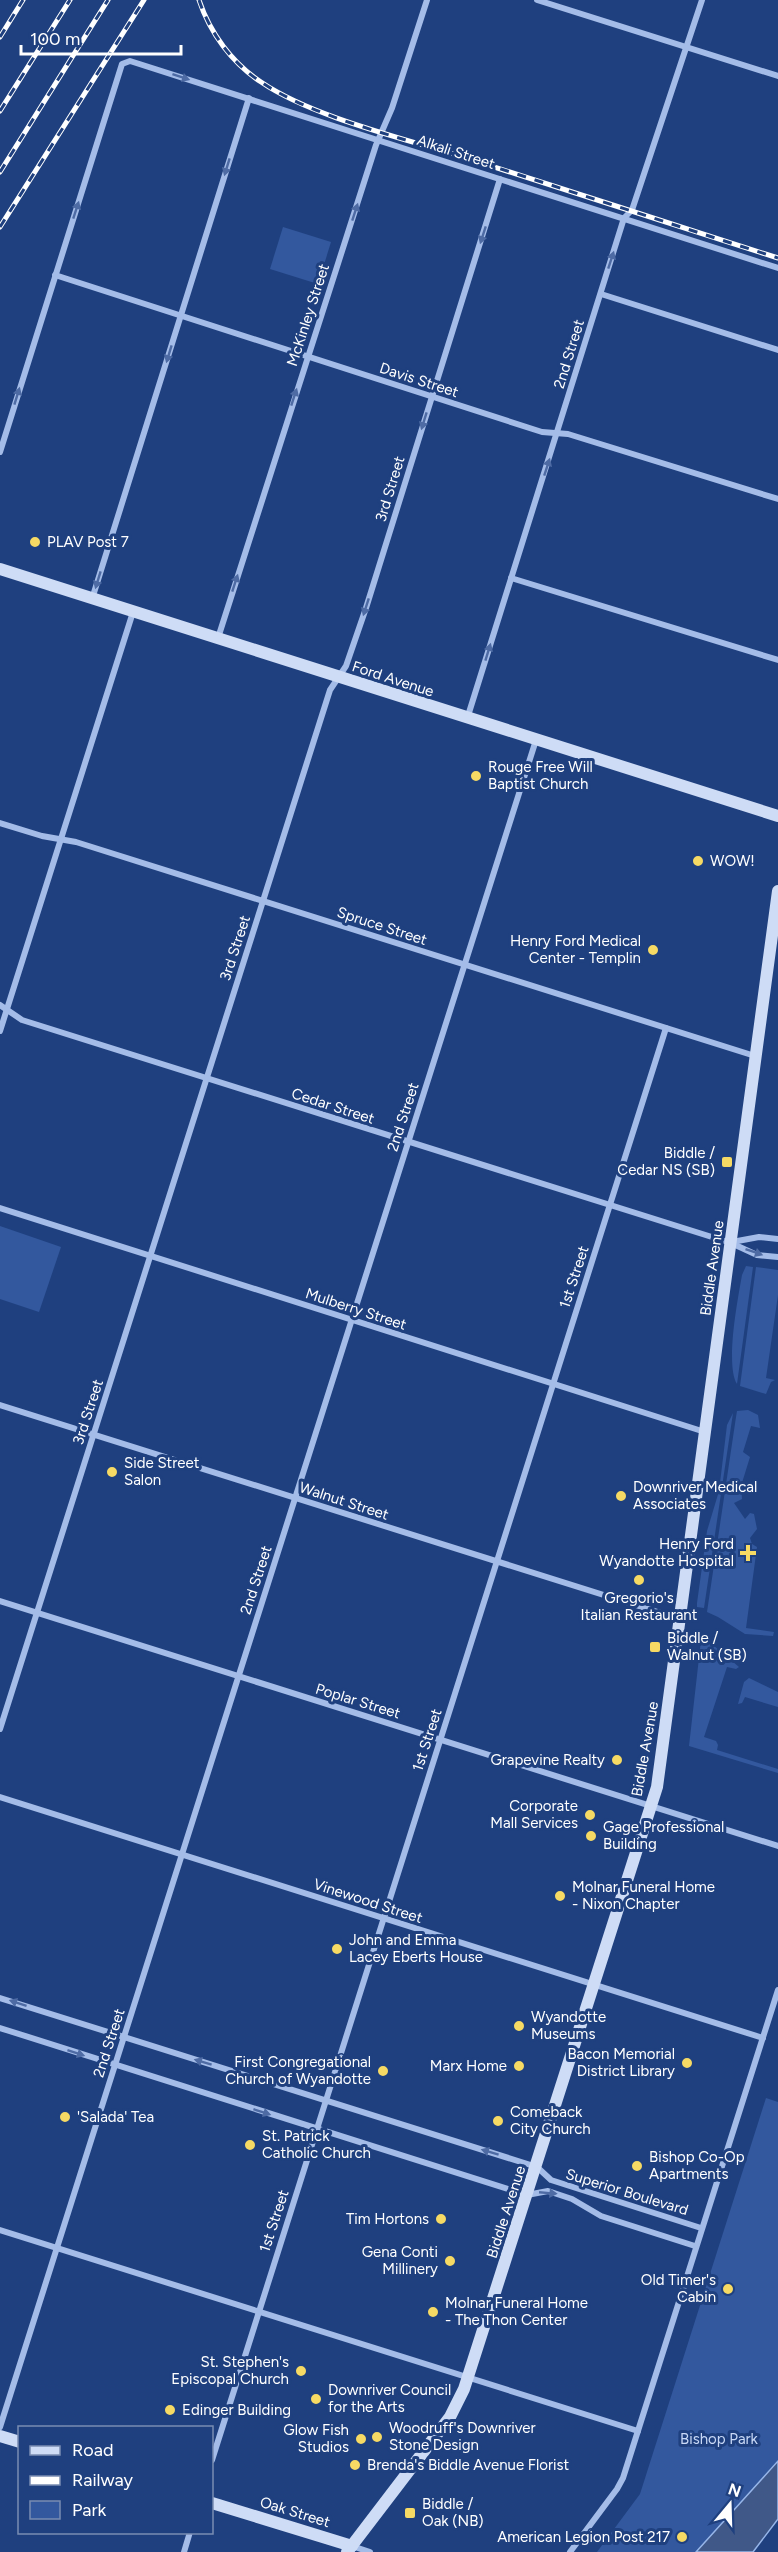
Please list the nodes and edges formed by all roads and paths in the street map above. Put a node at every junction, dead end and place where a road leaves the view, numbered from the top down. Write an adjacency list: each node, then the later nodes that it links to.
1 (427, 0): 7 (street, McKinley Street)
2 (537, 0): 4 (street)
3 (702, 0): 4 (street, 2nd Street)
4 (687, 47): 5 (street); 9 (street, 2nd Street)
5 (778, 76)
6 (249, 98): 7 (street, Alkali Street); 11 (street, Alkali Street, one-way to 6); 13 (street, one-way to 13)
7 (378, 139): 8 (street, Alkali Street); 15 (street, McKinley Street, one-way to 7)
8 (501, 179): 9 (street, Alkali Street); 16 (street, 3rd Street, one-way to 16)
9 (624, 218): 10 (street, Alkali Street); 12 (street, 2nd Street, one-way to 9)
10 (778, 268)
11 (55, 275): 13 (street, Davis Street); 18 (street, one-way to 11)
12 (600, 294): 14 (street); 17 (street, 2nd Street)
13 (180, 315): 15 (street, Davis Street); 22 (street, one-way to 22)
14 (778, 350)
15 (308, 356): 16 (street, Davis Street); 24 (street, McKinley Street, one-way to 15)
16 (431, 396): 17 (street, Davis Street); 26 (street, 3rd Street, one-way to 26)
17 (558, 432): 19 (street, Davis Street); 21 (street, 2nd Street, one-way to 17)
18 (0, 452)
19 (778, 498)
20 (0, 569): 22 (main road, Ford Avenue)
21 (511, 578): 25 (street); 27 (street, 2nd Street, one-way to 21)
22 (92, 599): 23 (main road, Ford Avenue)
23 (133, 612): 24 (main road, Ford Avenue); 31 (street)
24 (218, 639): 26 (main road, Ford Avenue)
25 (778, 660)
26 (338, 677): 27 (main road, Ford Avenue); 33 (street, 3rd Street)
27 (467, 718): 28 (main road, Ford Avenue)
28 (536, 740): 29 (main road, Ford Avenue); 34 (street, 2nd Street)
29 (778, 816)
30 (0, 823): 31 (street, Spruce Street)
31 (61, 839): 33 (street, Spruce Street); 36 (street)
32 (778, 891): 39 (main road, Biddle Avenue)
33 (263, 900): 34 (street, Spruce Street); 40 (street, 3rd Street)
34 (464, 964): 37 (street, Spruce Street); 41 (street, 2nd Street)
35 (0, 1005): 36 (street, Cedar Street)
36 (7, 1010): 38 (street); 40 (street, Cedar Street)
37 (666, 1028): 39 (street, Spruce Street); 42 (street, 1st Street)
38 (0, 1031)
39 (756, 1056): 45 (main road, Biddle Avenue)
40 (206, 1078): 41 (street, Cedar Street); 46 (street, 3rd Street)
41 (408, 1142): 42 (street, Cedar Street); 48 (street, 2nd Street)
42 (609, 1206): 45 (street, Cedar Street); 49 (street, 1st Street)
43 (0, 1208): 46 (street, Mulberry Street)
44 (778, 1239): 45 (street)
45 (731, 1243): 47 (street, Cedar Street, one-way to 47); 51 (main road, Biddle Avenue)
46 (151, 1256): 48 (street, Mulberry Street); 52 (street, 3rd Street)
47 (778, 1257)
48 (351, 1320): 49 (street, Mulberry Street); 53 (street, 2nd Street)
49 (553, 1383): 51 (street, Mulberry Street); 54 (street, 1st Street)
50 (0, 1405): 52 (street, Walnut Street)
51 (705, 1432): 57 (main road, Biddle Avenue)
52 (93, 1435): 53 (street, Walnut Street); 56 (street, 3rd Street)
53 (295, 1498): 54 (street, Walnut Street); 58 (street, 2nd Street)
54 (496, 1562): 57 (street, Walnut Street); 60 (street, 1st Street)
55 (0, 1601): 56 (street, Poplar Street)
56 (37, 1613): 58 (street, Poplar Street); 59 (street, 3rd Street)
57 (680, 1619): 62 (main road, Biddle Avenue)
58 (238, 1676): 60 (street, Poplar Street); 64 (street, 2nd Street)
59 (0, 1729)
60 (440, 1740): 62 (street, Poplar Street); 65 (street, 1st Street)
61 (0, 1797): 64 (street, Vinewood Street)
62 (651, 1806): 63 (street, Poplar Street); 66 (main road, Biddle Avenue)
63 (778, 1846)
64 (182, 1854): 65 (street, Vinewood Street); 70 (street, 2nd Street)
65 (383, 1918): 66 (street, Vinewood Street); 73 (street, 1st Street)
66 (594, 1985): 71 (street, Vinewood Street); 75 (main road, Biddle Avenue)
67 (778, 1990): 71 (street)
68 (0, 1998): 70 (street, Superior Boulevard, one-way to 68)
69 (0, 2028): 72 (street, Superior Boulevard, one-way to 72)
70 (124, 2037): 72 (street, 2nd Street); 73 (street, Superior Boulevard, one-way to 70)
71 (763, 2038): 77 (street)
72 (115, 2065): 74 (street, Superior Boulevard, one-way to 74); 80 (street, 2nd Street)
73 (326, 2100): 74 (street, 1st Street); 75 (street, Superior Boulevard, one-way to 73)
74 (316, 2129): 76 (street, Superior Boulevard); 81 (street, 1st Street)
75 (537, 2167): 76 (main road, Biddle Avenue); 77 (street, Superior Boulevard)
76 (527, 2195): 79 (street, Superior Boulevard, one-way to 79); 82 (main road, Biddle Avenue)
77 (701, 2228): 79 (street)
78 (0, 2230): 80 (street)
79 (695, 2246): 84 (street)
80 (57, 2248): 81 (street); 83 (street, 2nd Street)
81 (258, 2312): 82 (street); 87 (street, 1st Street)
82 (469, 2378): 84 (street); 90 (main road, Biddle Avenue)
83 (0, 2427)
84 (638, 2432): 93 (street)
85 (0, 2436): 86 (main road)
86 (18, 2441)
87 (213, 2457)
88 (213, 2503): 90 (main road, Oak Street)
89 (189, 2534): 91 (street)
90 (350, 2549): 92 (street, Oak Street)
91 (184, 2552)
92 (370, 2552)
93 (570, 2552)

